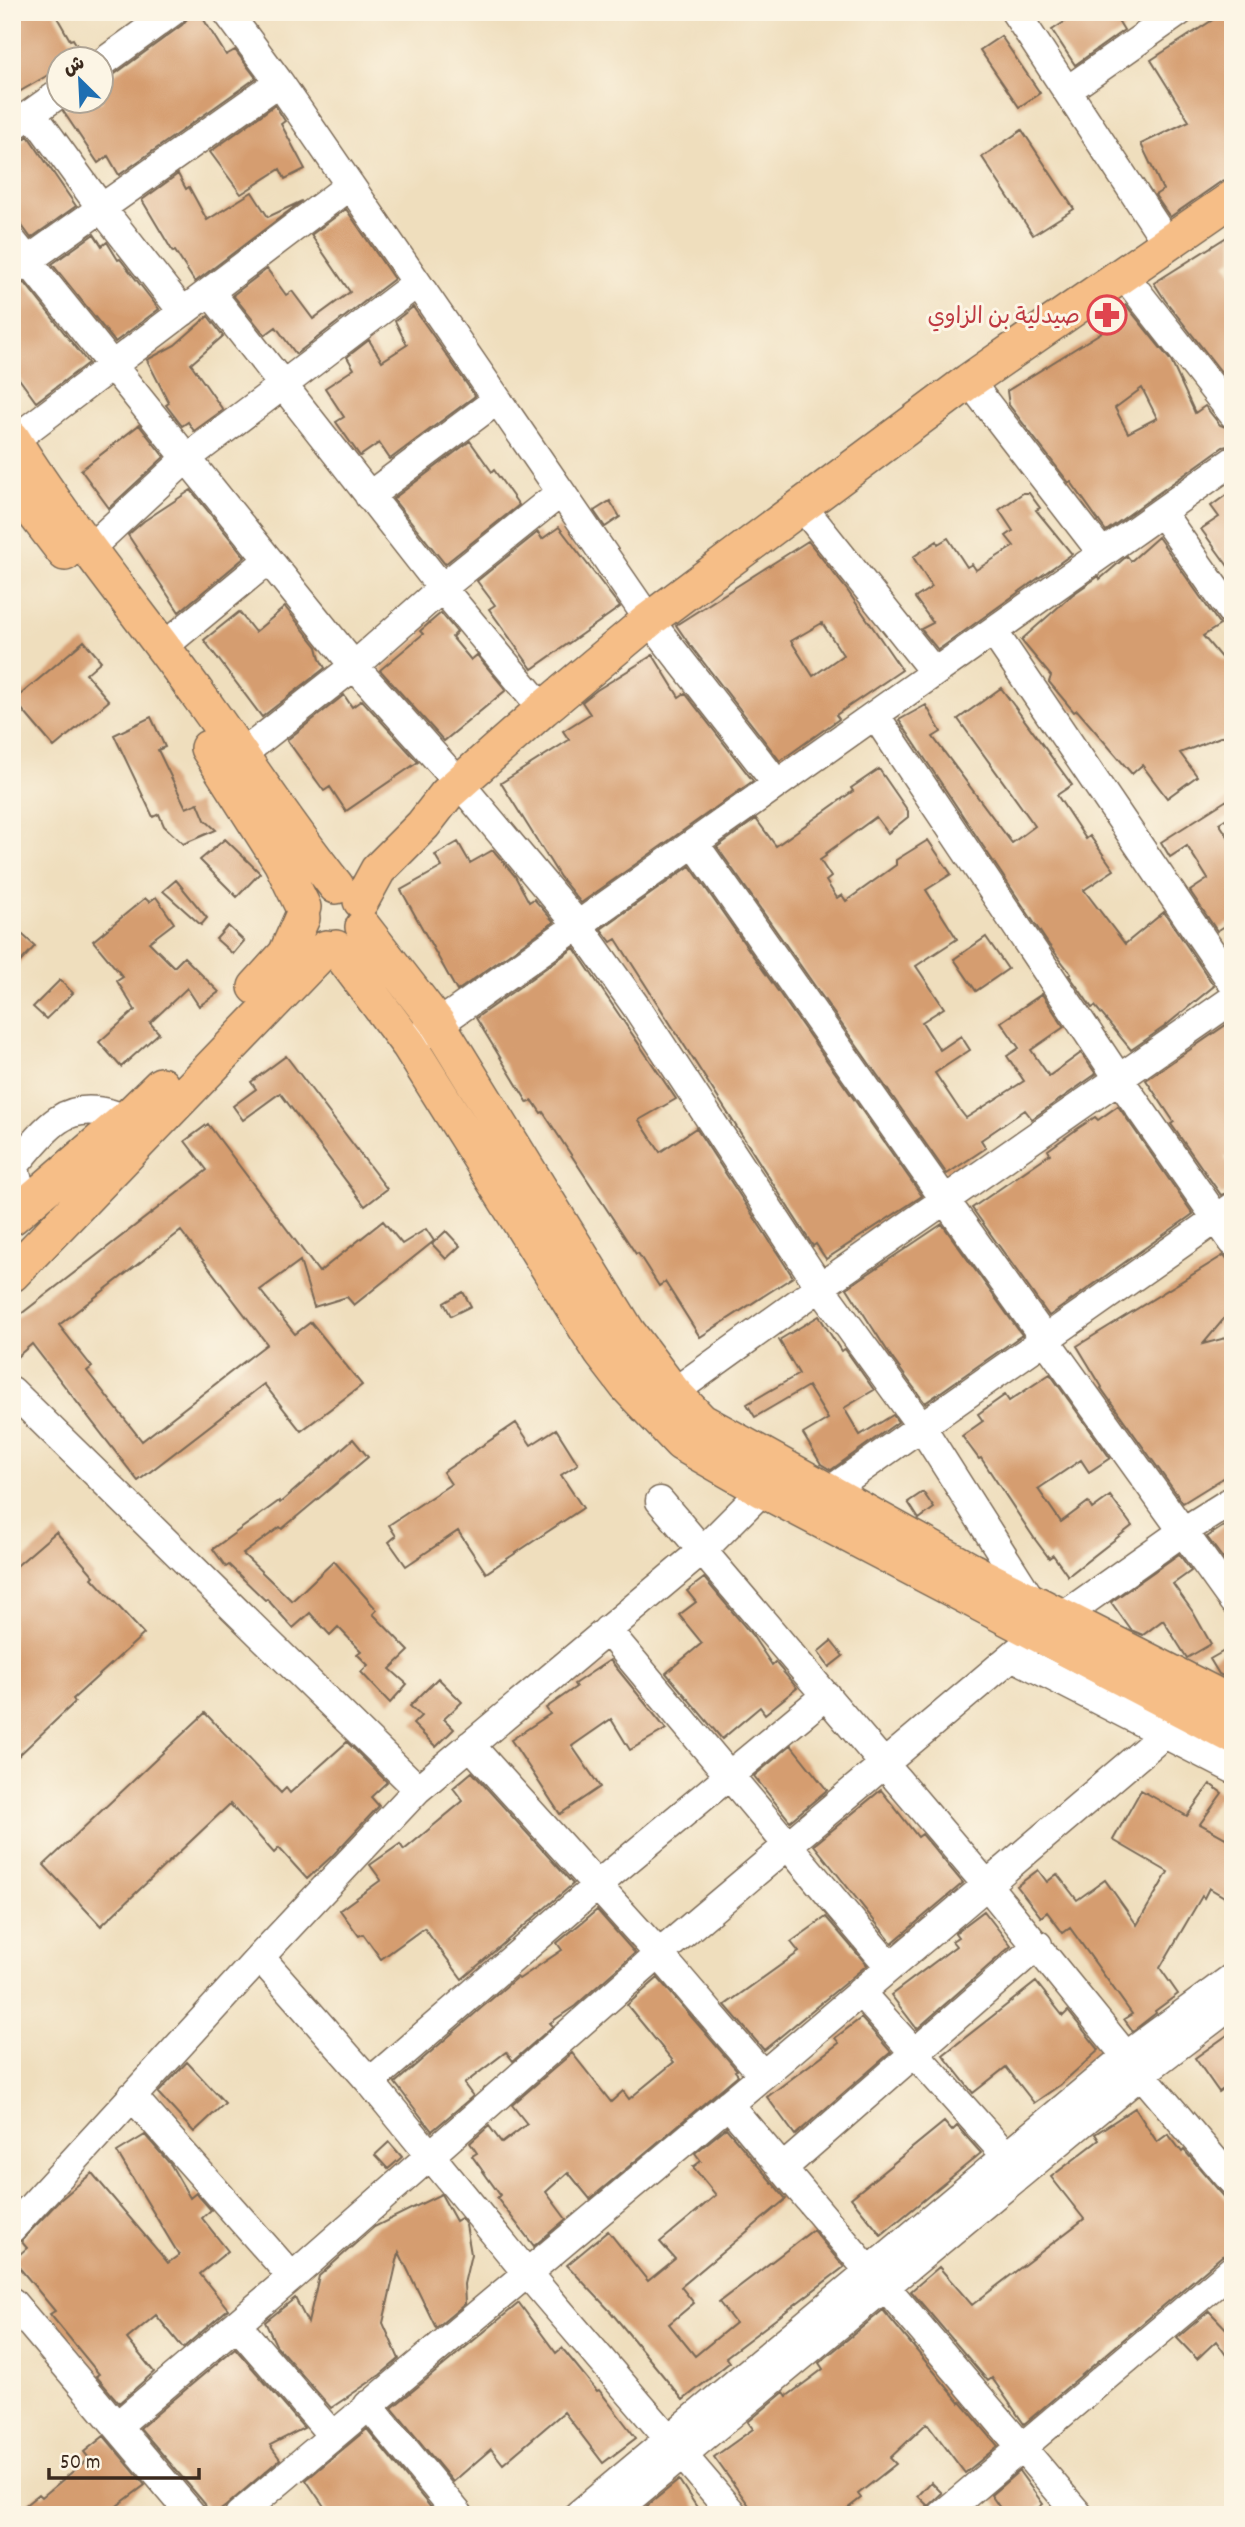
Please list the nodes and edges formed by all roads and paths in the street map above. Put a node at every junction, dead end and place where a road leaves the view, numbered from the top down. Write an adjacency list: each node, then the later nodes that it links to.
1 (172, 12): 5 (street)
2 (227, 12): 6 (street)
3 (1015, 12): 7 (street)
4 (1180, 12): 7 (street)
5 (116, 53)
6 (279, 82): 10 (street); 12 (street)
7 (1068, 90): 13 (street)
8 (46, 103): 9 (street)
9 (22, 120): 12 (street)
10 (350, 184): 16 (street); 17 (street)
11 (1233, 198): 13 (main road)
12 (102, 209): 14 (street); 18 (street)
13 (1167, 243): 15 (main road)
14 (18, 258): 19 (street)
15 (1123, 274): 20 (main road); 23 (street)
16 (417, 283): 21 (street); 22 (street)
17 (210, 292): 18 (street); 21 (street)
18 (183, 312): 19 (street)
19 (111, 365): 24 (street); 25 (street)
20 (969, 381): 30 (main road); 33 (street)
21 (283, 386): 25 (street); 29 (street)
22 (497, 400): 28 (street); 29 (street)
23 (1233, 414)
24 (13, 439): 32 (main road)
25 (187, 458): 32 (street); 34 (street)
26 (1233, 461): 31 (street)
27 (12, 484): 49 (main road)
28 (561, 492): 35 (street); 37 (street)
29 (369, 496): 35 (street)
30 (801, 505): 37 (main road); 41 (street)
31 (1161, 512): 33 (street); 36 (street)
32 (89, 549): 39 (main road)
33 (1102, 553): 38 (street)
34 (268, 560): 39 (street); 40 (street)
35 (442, 588): 40 (street); 42 (street)
36 (1233, 614)
37 (649, 620): 42 (main road); 45 (street)
38 (993, 631): 41 (street); 52 (street)
39 (163, 647): 44 (main road)
40 (354, 666): 44 (street); 46 (street)
41 (934, 672): 43 (street)
42 (543, 709): 46 (main road)
43 (875, 715): 45 (street); 56 (street)
44 (241, 755): 48 (main road)
45 (777, 784): 47 (street)
46 (453, 788): 48 (main road); 50 (street)
47 (694, 843): 50 (street); 58 (street)
48 (351, 900): 49 (main road); 51 (main road); 54 (main road)
49 (302, 913): 51 (main road); 57 (main road)
50 (578, 925): 54 (street); 63 (street)
51 (331, 948): 55 (main road); 57 (main road)
52 (1233, 984)
53 (1233, 999): 56 (street)
54 (438, 1024): 55 (street); 65 (main road)
55 (409, 1045): 65 (main road)
56 (1119, 1079): 58 (street); 60 (street)
57 (136, 1126): 59 (main road); 62 (main road)
58 (945, 1200): 63 (street); 64 (street)
59 (20, 1210)
60 (1224, 1213): 61 (street); 64 (street)
61 (1233, 1242)
62 (12, 1274)
63 (820, 1287): 67 (street); 68 (street)
64 (1045, 1339): 68 (street); 73 (street)
65 (614, 1342): 67 (main road)
66 (12, 1391): 87 (street)
67 (661, 1402): 69 (main road)
68 (921, 1426): 70 (street); 76 (street)
69 (771, 1478): 70 (main road); 74 (street); 76 (main road)
70 (828, 1492): 76 (main road)
71 (1233, 1500): 73 (street)
72 (660, 1501): 74 (street)
73 (1182, 1532): 75 (street); 76 (street)
74 (703, 1550): 77 (street); 79 (street)
75 (1233, 1601)
76 (1044, 1617): 78 (street); 80 (main road); 81 (main road)
77 (607, 1630): 83 (street); 86 (street)
78 (1012, 1656): 81 (street); 84 (street)
79 (826, 1695): 84 (street); 86 (street)
80 (1233, 1704)
81 (1176, 1723): 82 (main road); 85 (street); 90 (street)
82 (1233, 1736)
83 (470, 1745): 87 (street); 89 (street)
84 (884, 1765): 88 (street); 90 (street)
85 (1233, 1769)
86 (728, 1776): 88 (street); 89 (street)
87 (418, 1789): 93 (street)
88 (787, 1846): 92 (street); 94 (street)
89 (597, 1885): 92 (street); 101 (street)
90 (987, 1885): 91 (street); 94 (street)
91 (1038, 1945): 98 (street); 99 (street)
92 (659, 1954): 100 (street); 104 (street)
93 (260, 1956): 101 (street); 102 (street)
94 (890, 1967): 96 (street)
95 (1233, 1977): 99 (street)
96 (860, 1992): 98 (street); 100 (street)
97 (1233, 2004): 99 (street)
98 (914, 2052): 105 (street); 106 (street)
99 (1133, 2065): 105 (street); 107 (street)
100 (762, 2075): 103 (street)
101 (370, 2082): 104 (street)
102 (132, 2096): 108 (street); 111 (street)
103 (729, 2104): 106 (street); 110 (street)
104 (431, 2155): 110 (street); 111 (street)
105 (1013, 2164): 112 (street)
106 (783, 2168): 112 (street)
107 (1233, 2182)
108 (12, 2228)
109 (1233, 2269): 119 (street)
110 (526, 2272): 115 (street); 118 (street)
111 (292, 2277): 114 (street)
112 (876, 2278): 118 (street); 119 (street)
113 (12, 2302): 116 (street)
114 (237, 2325): 116 (street); 117 (street)
115 (368, 2405): 117 (street); 122 (street)
116 (117, 2426): 120 (street)
117 (332, 2435): 121 (street)
118 (675, 2447): 123 (street); 124 (street); 125 (street)
119 (1021, 2447): 126 (street); 127 (street)
120 (192, 2515)
121 (239, 2515)
122 (459, 2515)
123 (578, 2515)
124 (610, 2515)
125 (734, 2515)
126 (942, 2515)
127 (1079, 2515)

